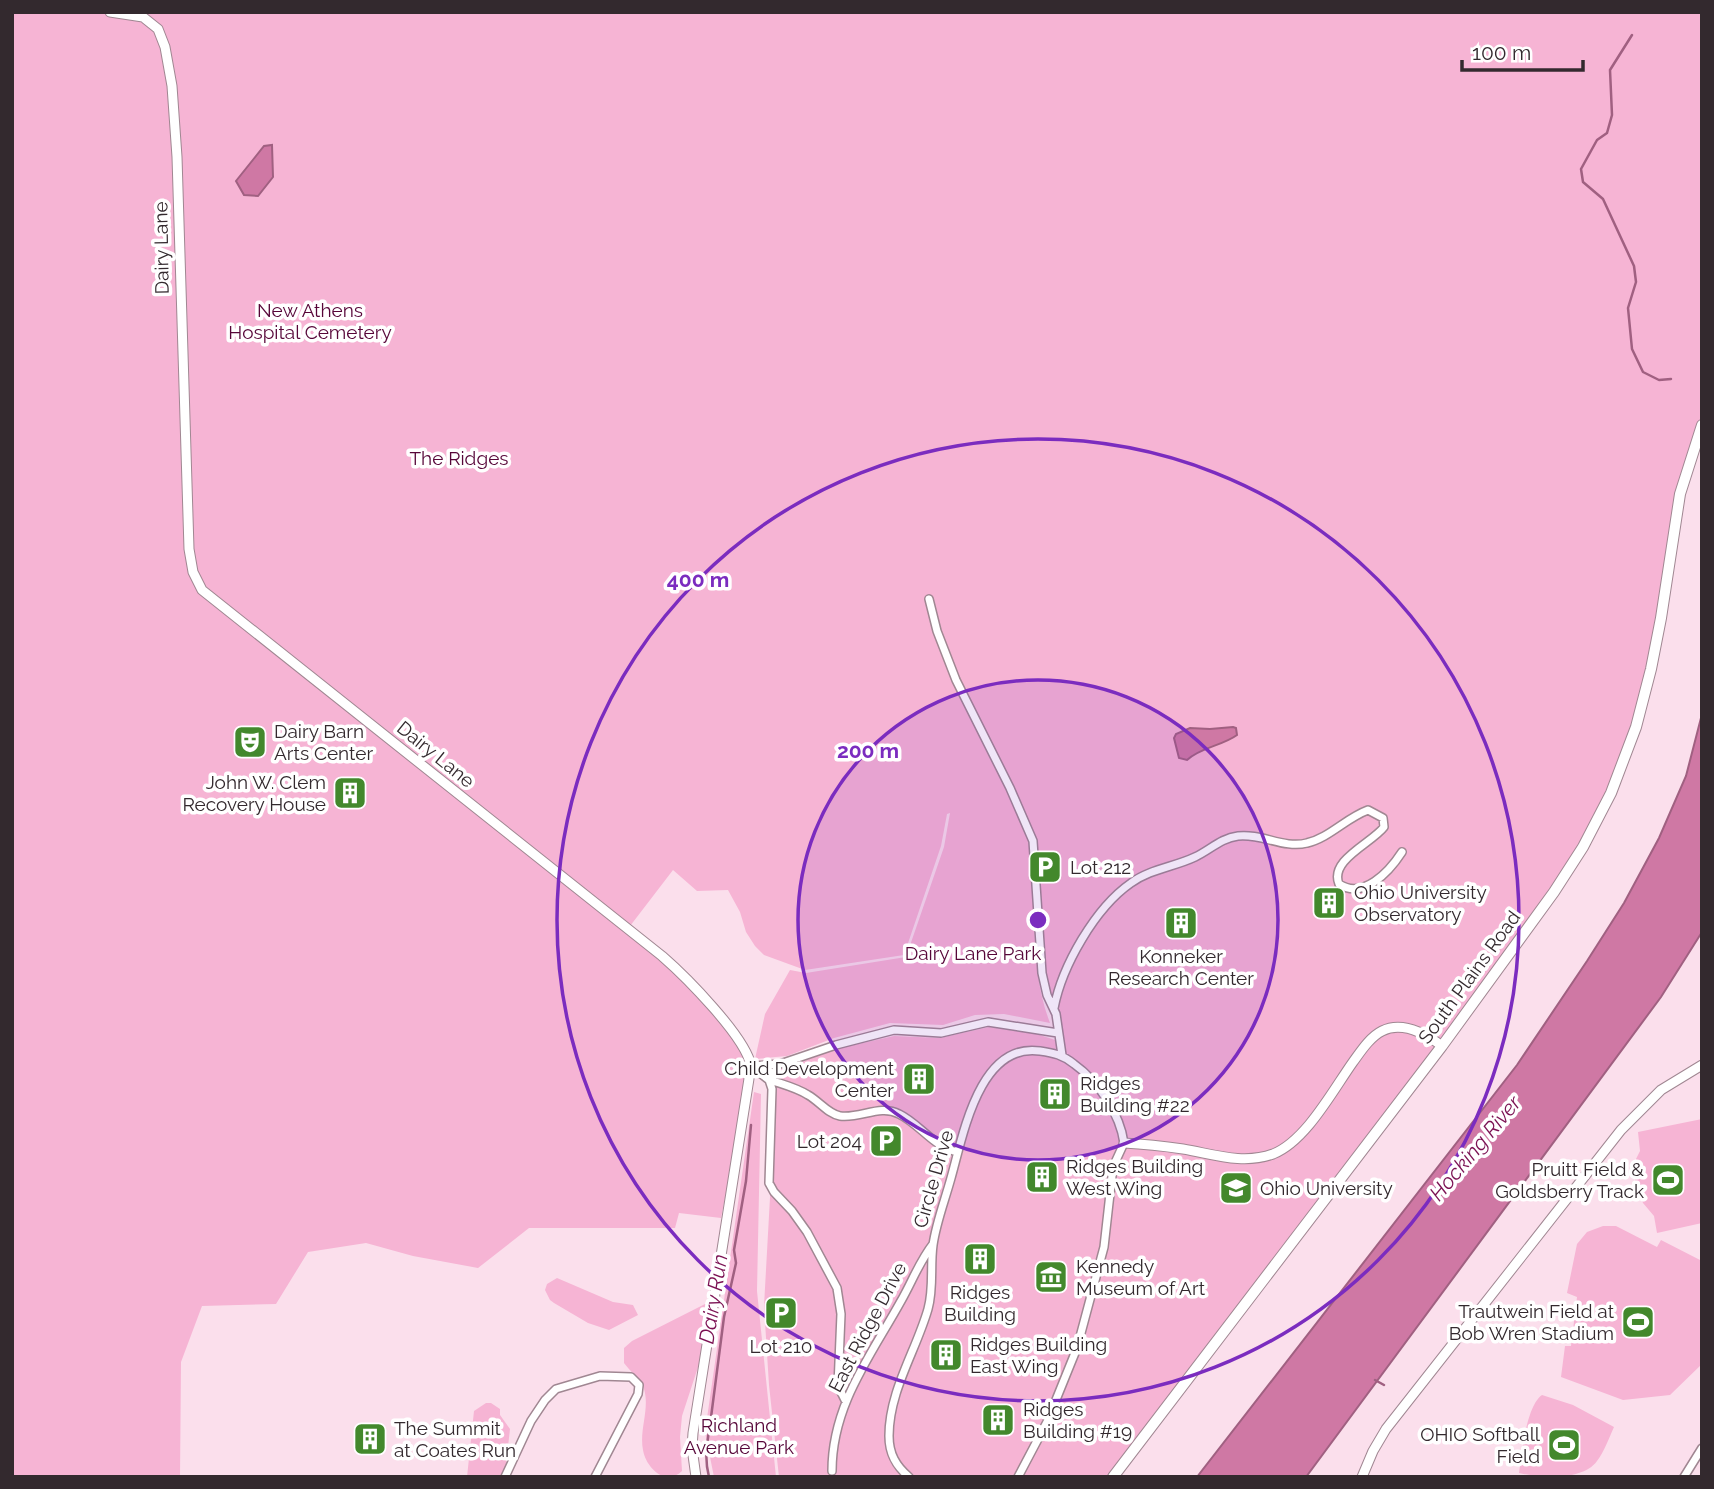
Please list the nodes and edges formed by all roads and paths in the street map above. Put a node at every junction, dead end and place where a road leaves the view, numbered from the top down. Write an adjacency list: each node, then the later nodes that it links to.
1 (110, 12): 10 (street, Dairy Lane)
2 (1702, 425): 7 (main road, South Plains Road)
3 (929, 599): 5 (street)
4 (1402, 852): 5 (street)
5 (1054, 1008): 6 (street)
6 (1058, 1033): 8 (street); 10 (street)
7 (1442, 1046): 11 (street); 22 (main road, South Plains Road)
8 (1062, 1055): 11 (street); 12 (street, Circle Drive)
9 (1702, 1065): 23 (street)
10 (751, 1066): 12 (street); 14 (street); 19 (street)
11 (1124, 1143): 21 (street)
12 (958, 1152): 13 (street, Circle Drive)
13 (933, 1244): 14 (street, East Ridge Drive); 20 (street, Circle Drive)
14 (845, 1400): 16 (street, East Ridge Drive)
15 (1702, 1447): 24 (street)
16 (832, 1471)
17 (505, 1477): 18 (street)
18 (595, 1477)
19 (696, 1477)
20 (909, 1477)
21 (1018, 1477)
22 (1113, 1477)
23 (1362, 1477)
24 (1684, 1477)

